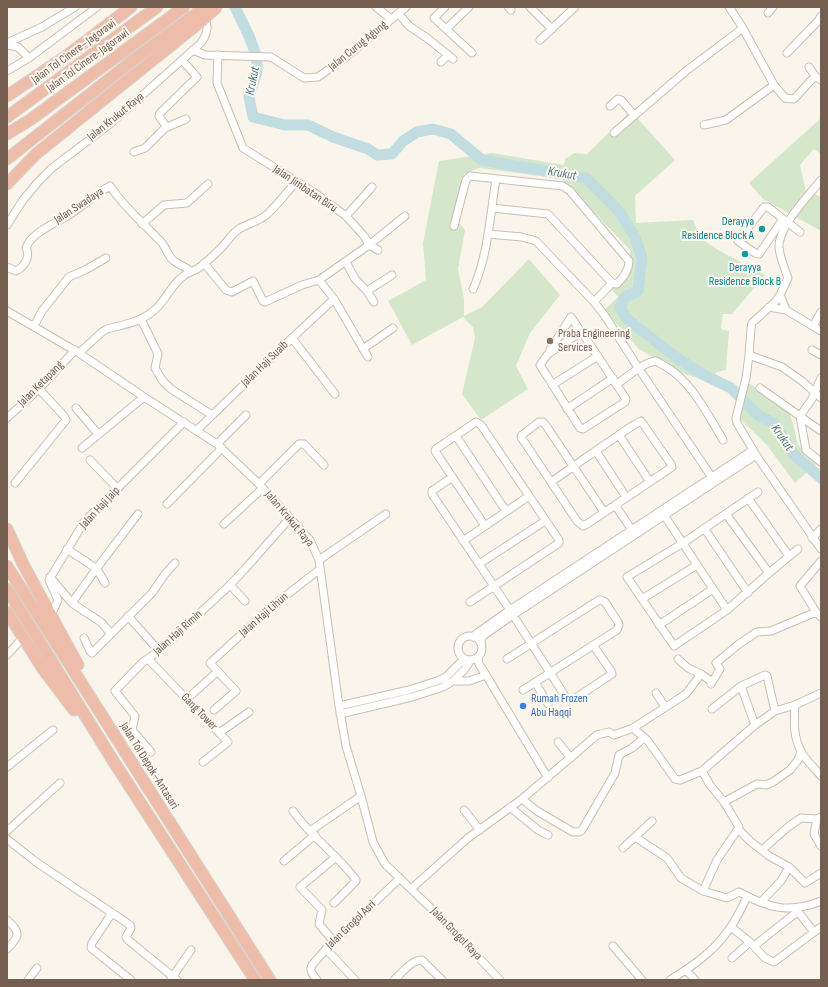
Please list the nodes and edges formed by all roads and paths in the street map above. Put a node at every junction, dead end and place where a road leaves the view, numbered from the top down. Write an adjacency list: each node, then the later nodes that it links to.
1 (75, 7): 24 (street)
2 (97, 7): 30 (street)
3 (131, 7): 29 (highway)
4 (157, 7): 41 (highway, Jalan Tol Cinere–Jagorawi)
5 (184, 7): 46 (highway, Jalan Tol Cinere-Jagorawi)
6 (196, 7): 25 (street, Jalan Krukut Raya)
7 (206, 7): 19 (highway, bridge)
8 (217, 7): 19 (highway, bridge)
9 (376, 7): 18 (street)
10 (406, 7): 16 (street, Jalan Curug Agung)
11 (445, 7): 21 (street)
12 (469, 7): 21 (street)
13 (530, 7): 22 (street)
14 (575, 7): 22 (street)
15 (730, 7): 20 (street)
16 (398, 14): 18 (street, Jalan Curug Agung); 32 (street)
17 (821, 16): 27 (street)
18 (391, 19): 28 (street, Jalan Curug Agung)
19 (192, 23): 48 (highway); 52 (highway)
20 (743, 28): 36 (street); 40 (street)
21 (446, 29): 26 (street)
22 (552, 29): 23 (street)
23 (540, 40)
24 (7, 44): 30 (street)
25 (193, 50): 28 (street, Jalan Curug Agung); 31 (street, Jalan Krukut Raya)
26 (472, 53)
27 (787, 53)
28 (218, 55): 51 (street, Jalan Jimbatan Biru)
29 (66, 56): 37 (highway); 38 (highway)
30 (29, 58): 34 (street)
31 (182, 60): 44 (street); 60 (street, Jalan Krukut Raya)
32 (441, 62)
33 (810, 67): 35 (street)
34 (7, 71)
35 (818, 78): 36 (street)
36 (774, 85): 43 (street)
37 (7, 96)
38 (7, 103)
39 (610, 106): 40 (street)
40 (634, 115): 45 (street)
41 (7, 117)
42 (186, 119): 44 (street)
43 (704, 125)
44 (165, 128): 47 (street)
45 (614, 133)
46 (7, 134)
47 (134, 152)
48 (7, 159)
49 (496, 179): 55 (street); 61 (street); 73 (street)
50 (821, 180): 58 (street)
51 (296, 182): 56 (street, Jalan Jimbatan Biru); 68 (street, Jalan Ketapang)
52 (7, 184)
53 (208, 184): 59 (street)
54 (372, 187): 56 (street)
55 (492, 208): 63 (street); 73 (street)
56 (346, 216): 64 (street, Jalan Jimbatan Biru)
57 (405, 216): 64 (street)
58 (785, 221): 58 (street); 62 (street); 76 (street)
59 (142, 224): 69 (street, Jalan Swadaya); 70 (street, Jalan Swadaya)
60 (7, 225)
61 (454, 226)
62 (800, 232)
63 (488, 234): 74 (street); 79 (street)
64 (369, 245): 65 (street); 67 (street)
65 (378, 250)
66 (106, 258): 85 (street)
67 (346, 262): 72 (street); 75 (street)
68 (204, 263): 70 (street, Jalan Ketapang); 72 (street)
69 (7, 267)
70 (190, 271): 84 (street, Jalan Ketapang)
71 (392, 275): 75 (street)
72 (318, 280): 77 (street)
73 (612, 283): 79 (street)
74 (473, 289)
75 (367, 291): 78 (street)
76 (780, 295): 80 (street); 81 (street)
77 (334, 299): 90 (street, Jalan Haji Suaib); 91 (street)
78 (374, 302)
79 (594, 302): 99 (street)
80 (769, 307): 81 (street); 95 (street)
81 (786, 310): 86 (street)
82 (7, 311): 85 (street, Jalan Krukut Raya)
83 (821, 312): 86 (street)
84 (141, 319): 93 (street, Jalan Ketapang); 113 (street)
85 (37, 321): 93 (street, Jalan Krukut Raya)
86 (813, 326): 88 (street)
87 (393, 328): 91 (street)
88 (821, 331)
89 (581, 332): 94 (street); 94 (street); 97 (street)
90 (292, 338): 106 (street); 113 (street, Jalan Haji Suaib)
91 (363, 349): 98 (street)
92 (812, 350): 96 (street)
93 (78, 351): 105 (street, Jalan Ketapang); 108 (street, Jalan Krukut Raya)
94 (548, 354): 103 (street)
95 (749, 355): 107 (street); 125 (street)
96 (821, 355)
97 (598, 356): 100 (street); 103 (street)
98 (368, 357)
99 (639, 369): 102 (street); 121 (street); 131 (street)
100 (613, 378): 102 (street); 110 (street)
101 (821, 378): 107 (street)
102 (617, 384): 110 (street)
103 (552, 385): 110 (street)
104 (760, 388): 112 (street)
105 (39, 389): 114 (street, Jalan Ketapang); 134 (street)
106 (335, 394)
107 (818, 395): 112 (street)
108 (144, 397): 115 (street, Jalan Krukut Raya); 118 (street)
109 (76, 408): 118 (street)
110 (567, 409)
111 (246, 415): 122 (street)
112 (800, 416): 117 (street); 127 (street)
113 (210, 417): 116 (street, Jalan Haji Suaib)
114 (7, 418)
115 (184, 422): 116 (street, Jalan Krukut Raya); 136 (street, Jalan Haji Jaip)
116 (197, 430): 122 (street, Jalan Krukut Raya)
117 (821, 431)
118 (98, 434): 123 (street)
119 (619, 435): 124 (street); 133 (street); 133 (street)
120 (456, 436): 130 (street); 138 (street); 143 (street)
121 (723, 440)
122 (220, 444): 135 (street, Jalan Krukut Raya); 141 (street)
123 (82, 448)
124 (596, 451): 129 (street); 139 (street)
125 (755, 453): 131 (street); 157 (street)
126 (90, 460): 136 (street)
127 (821, 462)
128 (324, 465): 135 (street)
129 (573, 466): 132 (street); 132 (street); 144 (street)
130 (452, 478): 152 (street); 158 (street)
131 (714, 479): 145 (street)
132 (551, 482): 144 (street)
133 (650, 482): 139 (street)
134 (15, 483)
135 (261, 486): 149 (street, Jalan Krukut Raya); 151 (street)
136 (117, 488): 160 (street, Jalan Haji Jaip)
137 (758, 492): 140 (street)
138 (529, 496): 143 (street); 150 (street)
139 (626, 497): 142 (street)
140 (748, 498): 148 (street); 163 (street)
141 (167, 504)
142 (615, 505): 144 (street); 156 (street)
143 (506, 511): 152 (street)
144 (604, 512)
145 (663, 513): 156 (street); 159 (street)
146 (138, 514): 170 (street)
147 (386, 514): 164 (street)
148 (726, 514): 153 (street); 172 (street)
149 (290, 518): 164 (street, Jalan Krukut Raya); 175 (street, Jalan Haji Rimin)
150 (545, 521): 167 (street); 176 (street)
151 (224, 524)
152 (485, 526): 158 (street)
153 (704, 528): 159 (street); 179 (street)
154 (7, 529): 233 (highway)
155 (821, 529): 157 (street)
156 (633, 533): 187 (street)
157 (812, 538): 162 (street)
158 (463, 541): 167 (street)
159 (683, 543): 168 (street); 180 (street)
160 (67, 549): 170 (street); 173 (street, Jalan Haji Jaip)
161 (798, 549): 163 (street)
162 (821, 549)
163 (789, 556): 172 (street)
164 (319, 560): 171 (street, Jalan Krukut Raya)
165 (821, 561): 188 (street)
166 (175, 563): 189 (street)
167 (479, 564): 176 (street)
168 (697, 565): 177 (street); 180 (street)
169 (7, 566): 233 (highway, Jalan Tol Depok–Antasari)
170 (97, 569): 174 (street); 183 (street)
171 (320, 569): 204 (street, Jalan Haji Lihun); 220 (street, Jalan Krukut Raya)
172 (769, 573): 179 (street)
173 (50, 577): 183 (street); 184 (street)
174 (105, 582)
175 (230, 585): 181 (street); 198 (street, Jalan Haji Rimin)
176 (494, 587): 182 (street); 187 (street)
177 (713, 589): 185 (street); 190 (street)
178 (7, 590): 237 (highway)
179 (748, 593): 185 (street)
180 (642, 599): 190 (street)
181 (246, 602)
182 (470, 602)
183 (72, 603): 191 (street)
184 (54, 609)
185 (727, 610): 190 (street)
186 (7, 612): 237 (highway)
187 (512, 613): 192 (street); 195 (street); 196 (street)
188 (818, 614): 206 (street)
189 (128, 616): 191 (street); 198 (street)
190 (659, 625)
191 (111, 634): 193 (street)
192 (473, 637): 195 (street); 203 (street)
193 (84, 638)
194 (19, 642): 199 (street)
195 (480, 642): 203 (street)
196 (532, 644): 197 (street); 201 (street); 205 (street)
197 (593, 645): 205 (street); 215 (street)
198 (159, 651): 200 (street, Jalan Haji Rimin)
199 (7, 655)
200 (148, 659): 217 (street, Gang Tower); 234 (street, Jalan Haji Rimin)
201 (507, 659)
202 (678, 659): 206 (street)
203 (473, 660): 207 (street); 208 (street); 210 (street)
204 (218, 671): 217 (street); 222 (street)
205 (550, 673): 209 (street); 214 (street)
206 (701, 674): 221 (street)
207 (486, 676): 210 (street); 242 (street)
208 (446, 677): 210 (street); 220 (street)
209 (535, 682): 212 (street); 218 (street)
210 (451, 683): 226 (street)
211 (740, 686): 223 (street); 224 (street); 227 (street)
212 (522, 690)
213 (656, 693): 221 (street)
214 (565, 696)
215 (577, 697)
216 (820, 697): 219 (street)
217 (187, 699): 230 (street, Gang Tower)
218 (548, 704)
219 (795, 705): 224 (street); 235 (street)
220 (339, 706): 226 (street, Jalan Krukut Raya)
221 (665, 707): 228 (street)
222 (214, 710)
223 (712, 710)
224 (775, 711): 227 (street)
225 (249, 712): 230 (street)
226 (340, 714): 244 (street, Jalan Krukut Raya)
227 (755, 725): 240 (street)
228 (633, 728): 231 (street); 236 (street)
229 (53, 730): 239 (street)
230 (219, 733): 238 (street, Gang Tower)
231 (644, 738): 240 (street); 245 (street)
232 (558, 742): 236 (street)
233 (120, 745): 292 (highway, Jalan Tol Depok–Antasari)
234 (151, 752)
235 (801, 752): 241 (street); 246 (street)
236 (571, 758): 242 (street)
237 (112, 759): 291 (highway)
238 (203, 762)
239 (7, 767)
240 (702, 770): 246 (street)
241 (821, 776)
242 (548, 778): 245 (street)
243 (60, 783): 254 (street)
244 (361, 796): 255 (street); 266 (street, Jalan Krukut Raya)
245 (522, 799): 247 (street)
246 (724, 802): 252 (street)
247 (510, 807): 253 (street); 256 (street)
248 (464, 810): 253 (street)
249 (293, 811): 255 (street)
250 (819, 818): 259 (street); 261 (street)
251 (652, 820): 257 (street)
252 (738, 829): 261 (street); 268 (street)
253 (480, 830): 267 (street)
254 (7, 831)
255 (313, 833): 262 (street); 263 (street)
256 (548, 835)
257 (635, 837): 260 (street); 268 (street)
258 (7, 839): 273 (street)
259 (821, 846)
260 (623, 848)
261 (762, 850): 264 (street)
262 (336, 857): 272 (street); 278 (street)
263 (284, 861)
264 (789, 867): 265 (street); 271 (street)
265 (821, 873)
266 (399, 879): 267 (street, Jalan Krukut Raya); 278 (street, Jalan Grogol Asri)
267 (410, 889): 296 (street, Jalan Grogol Raya)
268 (703, 891): 269 (street)
269 (747, 897): 271 (street); 275 (street)
270 (821, 901): 271 (street)
271 (761, 902)
272 (334, 903)
273 (112, 912): 288 (street); 290 (street)
274 (7, 920): 281 (street)
275 (731, 927): 279 (street); 286 (street)
276 (821, 927): 277 (street)
277 (814, 932): 279 (street); 279 (street)
278 (334, 942): 282 (street, Jalan Grogol Asri)
279 (752, 944): 284 (street)
280 (613, 946): 297 (street)
281 (7, 949)
282 (326, 949): 287 (street, Jalan Grogol Asri); 293 (street)
283 (192, 950): 288 (street)
284 (732, 958)
285 (37, 968): 289 (street)
286 (686, 970): 298 (street); 299 (street)
287 (315, 978)
288 (173, 979)
289 (28, 980)
290 (131, 980)
291 (255, 980)
292 (270, 980)
293 (355, 980)
294 (394, 980): 295 (street)
295 (442, 980)
296 (500, 980)
297 (642, 980)
298 (670, 980)
299 (695, 980)

